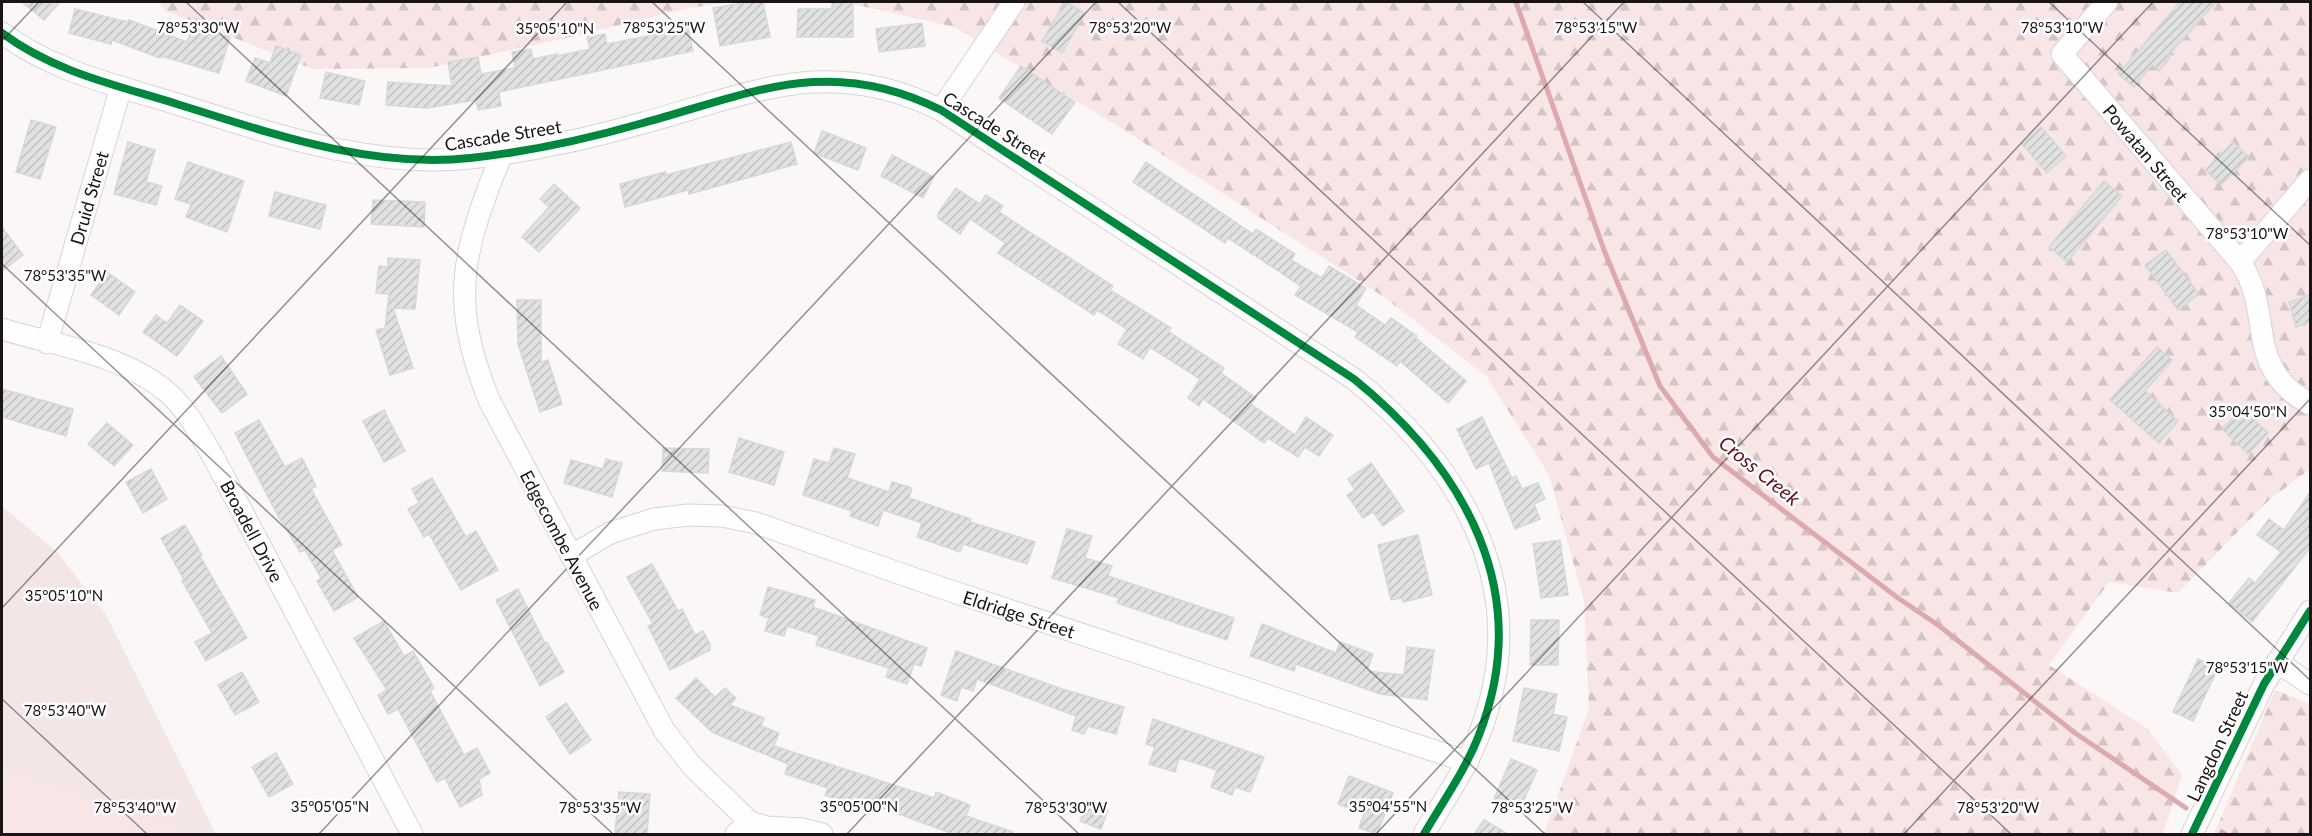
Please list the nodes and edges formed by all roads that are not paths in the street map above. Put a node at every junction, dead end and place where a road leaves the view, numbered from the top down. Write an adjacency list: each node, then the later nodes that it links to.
1 (1014, 2): 5 (street)
2 (2107, 2): 8 (street, Powatan Street)
3 (2, 33): 4 (street, Cascade Street)
4 (121, 87): 6 (street, Cascade Street); 10 (street, Druid Street)
5 (941, 110): 6 (street, Cascade Street); 16 (street, Cascade Street)
6 (502, 153): 12 (street, Edgecombe Avenue)
7 (2310, 180): 8 (street)
8 (2240, 262): 11 (street, Powatan Street)
9 (2, 329): 10 (street, Broadell Drive)
10 (47, 343): 18 (street, Broadell Drive)
11 (2310, 404)
12 (571, 556): 16 (street, Eldridge Street); 17 (street, Edgecombe Avenue)
13 (2310, 612): 14 (street, Langdon Street)
14 (2277, 662): 15 (street); 21 (street, Langdon Street)
15 (2310, 684)
16 (1468, 762): 20 (street, Cascade Street)
17 (743, 828): 19 (street, Edgecombe Avenue)
18 (412, 834)
19 (822, 834)
20 (1424, 834)
21 (2192, 834)

